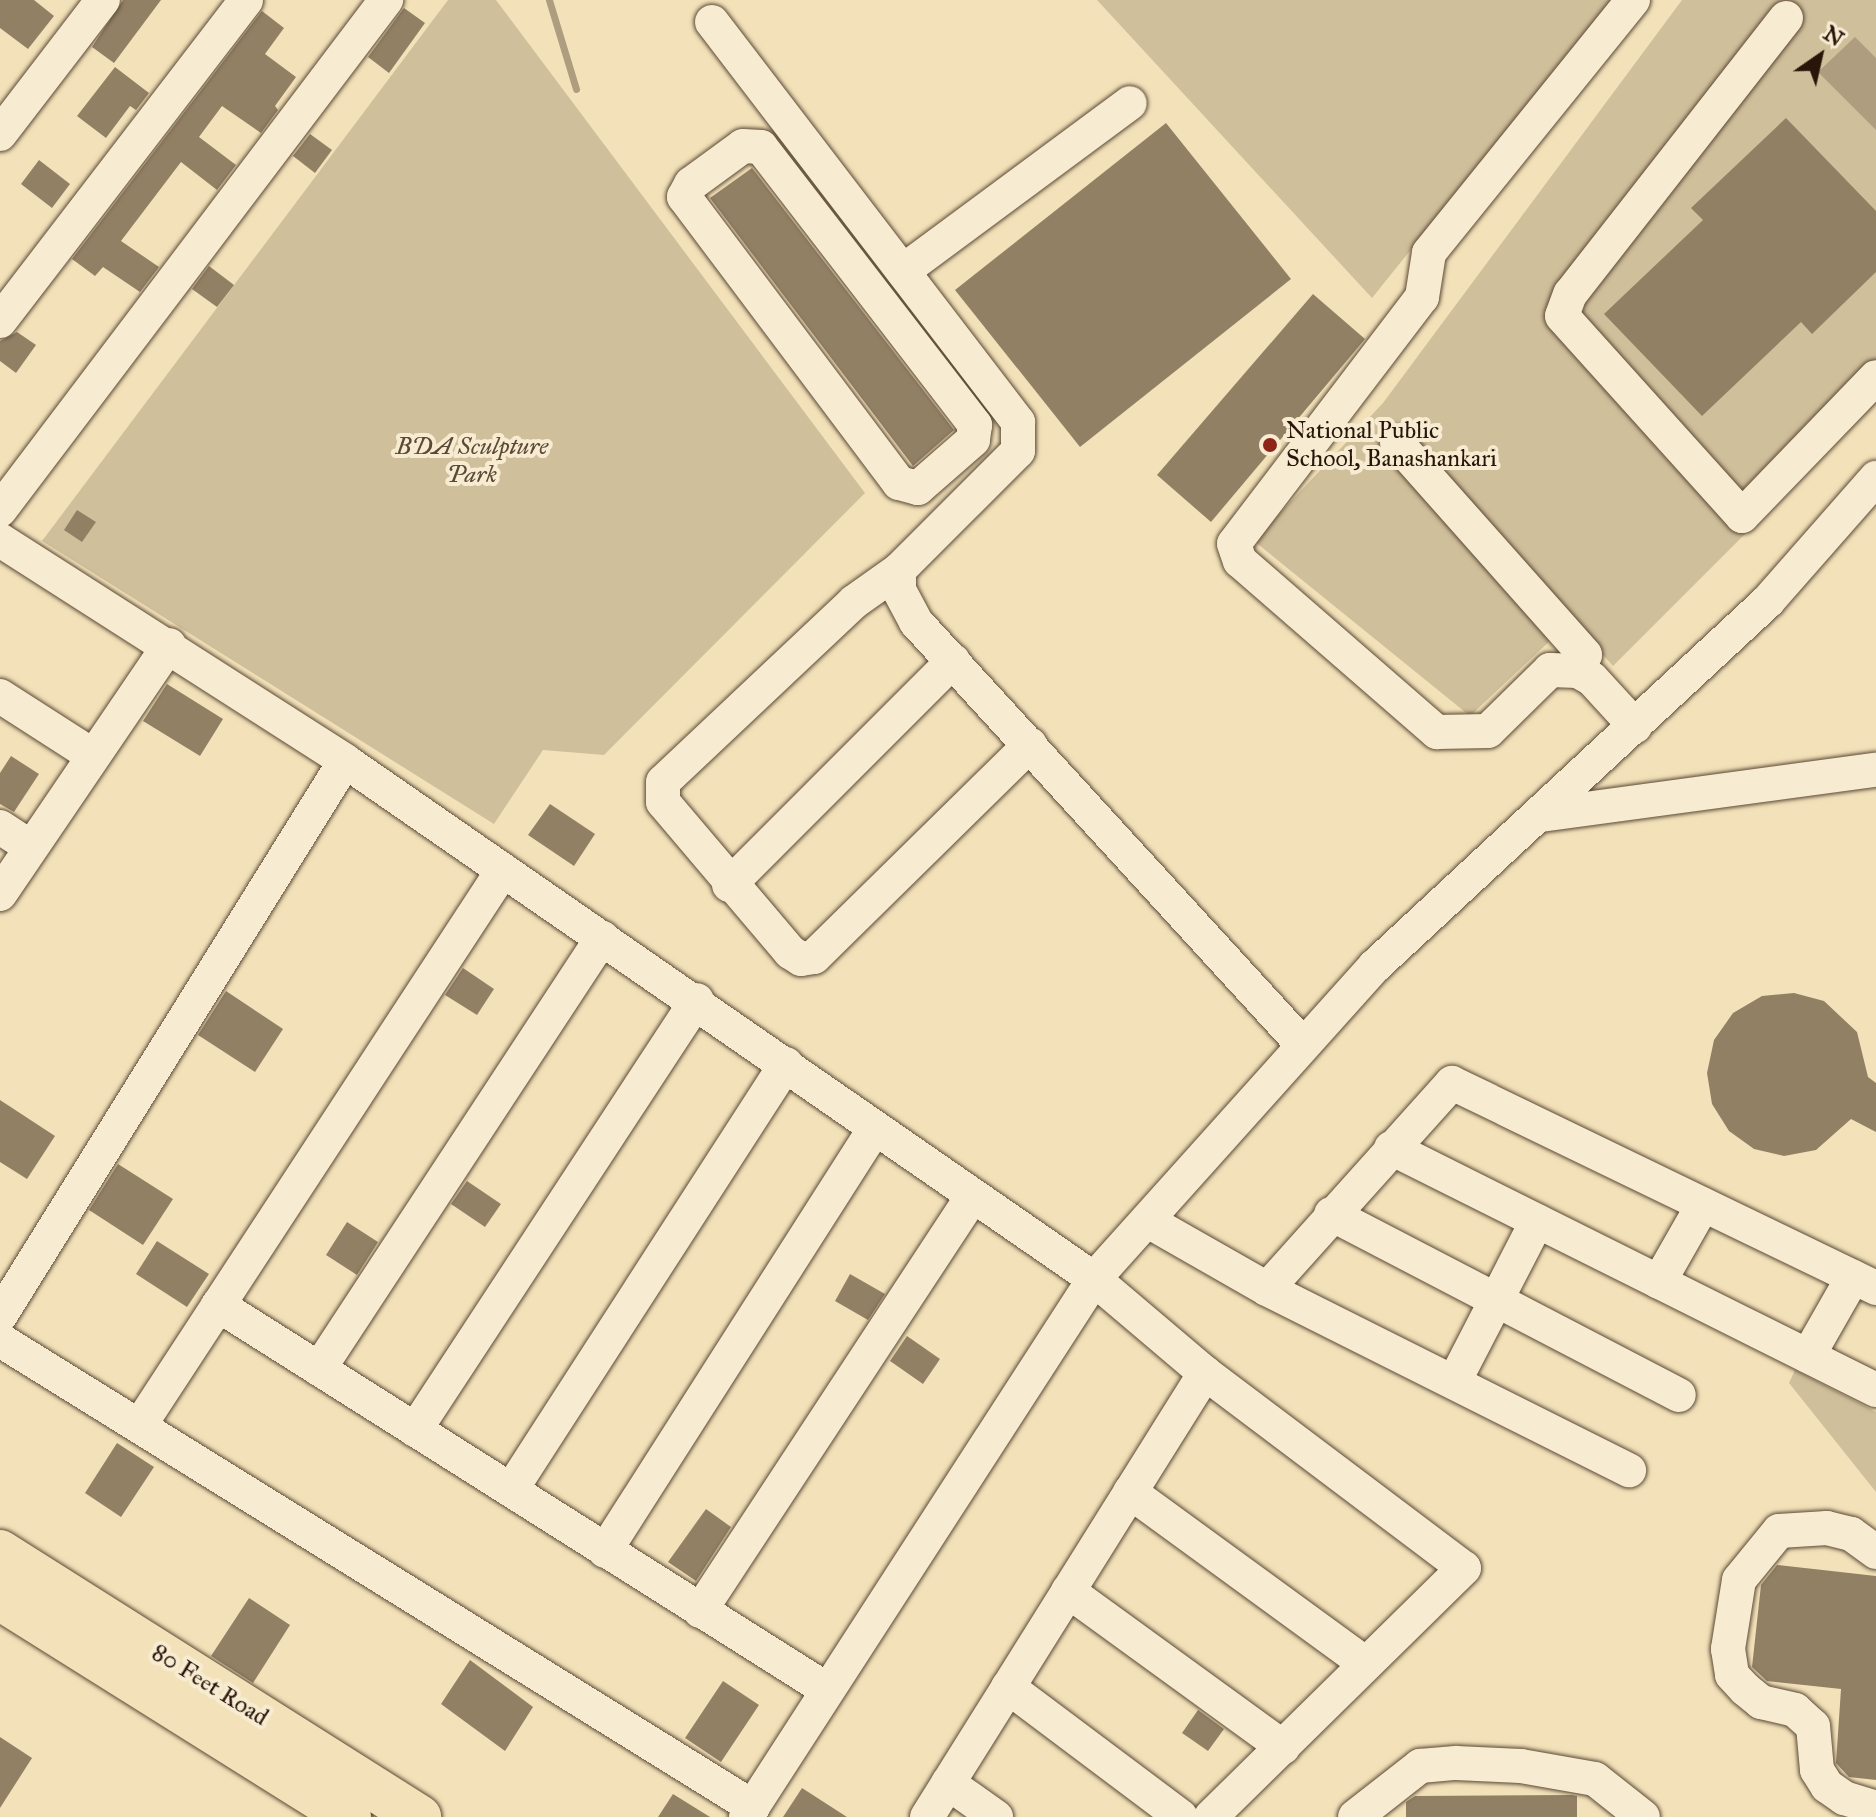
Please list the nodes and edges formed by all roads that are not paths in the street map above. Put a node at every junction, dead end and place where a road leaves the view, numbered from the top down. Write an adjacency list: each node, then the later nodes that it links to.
1 (103, 0): 8 (street)
2 (246, 0): 12 (street)
3 (386, 0): 16 (street)
4 (1633, 0): 21 (street)
5 (1786, 18): 13 (street)
6 (712, 22): 9 (street)
7 (1130, 103): 11 (street)
8 (0, 134)
9 (856, 213): 10 (street); 11 (street)
10 (827, 234): 10 (street)
11 (903, 271): 18 (street)
12 (0, 321)
13 (1876, 377)
14 (1397, 443): 21 (street)
15 (1876, 478): 23 (street)
16 (0, 510)
17 (0, 540): 19 (street)
18 (899, 570): 20 (street); 32 (street)
19 (169, 645): 25 (street); 26 (street)
20 (953, 661): 24 (street); 32 (street)
21 (1578, 671): 23 (street)
22 (0, 696): 25 (street)
23 (1635, 726): 28 (street)
24 (1030, 745): 32 (street); 36 (street)
25 (92, 755): 30 (street)
26 (345, 761): 31 (street); 51 (street)
27 (1876, 770): 28 (street)
28 (1541, 815): 36 (street)
29 (0, 827): 30 (street)
30 (31, 847): 33 (street)
31 (503, 870): 34 (street); 50 (street)
32 (729, 885)
33 (0, 894)
34 (602, 938): 35 (street); 54 (street)
35 (697, 1000): 37 (street); 60 (street)
36 (1302, 1044): 44 (street)
37 (786, 1064): 38 (street); 62 (street)
38 (875, 1128): 40 (street); 64 (street)
39 (1391, 1148): 41 (street); 42 (street); 43 (street)
40 (973, 1196): 45 (street); 69 (street)
41 (1703, 1205): 46 (street); 47 (street)
42 (1331, 1214): 48 (street); 49 (street)
43 (1537, 1221): 46 (street); 49 (street)
44 (1137, 1233): 45 (street); 48 (street)
45 (1094, 1279): 55 (street); 72 (street)
46 (1659, 1282): 53 (street)
47 (1865, 1282): 53 (street)
48 (1267, 1289): 56 (street)
49 (1497, 1300): 56 (street); 58 (street)
50 (218, 1305): 54 (street); 59 (street)
51 (0, 1316)
52 (0, 1340): 59 (street)
53 (1808, 1356): 57 (street)
54 (319, 1369): 60 (street)
55 (1205, 1373): 63 (street); 70 (street)
56 (1454, 1382): 61 (street)
57 (1876, 1390)
58 (1679, 1395)
59 (140, 1425): 77 (street)
60 (415, 1430): 62 (street)
61 (1629, 1470)
62 (511, 1490): 64 (street)
63 (1130, 1492): 67 (street); 70 (street)
64 (605, 1551): 69 (street)
65 (0, 1552): 79 (main road, 80 Feet Road)
66 (1876, 1552): 76 (street)
67 (1068, 1591): 71 (street); 73 (street)
68 (0, 1598): 78 (main road, 80 Feet Road)
69 (700, 1611): 72 (street)
70 (1366, 1664): 73 (street)
71 (1008, 1687): 74 (street); 82 (street)
72 (826, 1689): 77 (street)
73 (1283, 1747): 83 (street)
74 (948, 1783): 80 (street); 81 (street)
75 (1382, 1803): 84 (street); 85 (street)
76 (1876, 1808)
77 (750, 1812)
78 (349, 1817)
79 (419, 1817)
80 (927, 1817)
81 (996, 1817)
82 (1181, 1817)
83 (1211, 1817)
84 (1355, 1817)
85 (1643, 1817)

